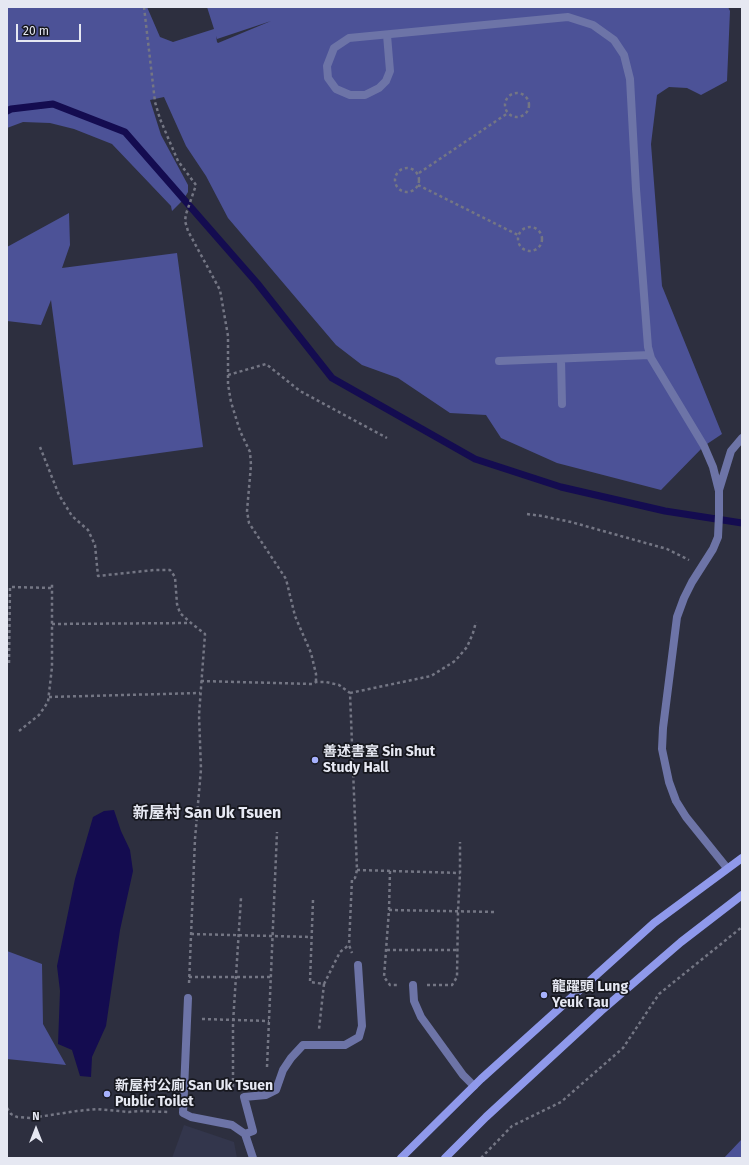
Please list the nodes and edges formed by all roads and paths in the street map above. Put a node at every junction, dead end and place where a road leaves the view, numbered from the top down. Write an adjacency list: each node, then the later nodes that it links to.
1 (144, 7): 10 (path)
2 (387, 35): 2 (street); 7 (street)
3 (508, 113): 3 (path); 4 (path)
4 (419, 173)
5 (418, 185): 5 (path); 6 (path)
6 (518, 235): 6 (path)
7 (650, 355): 8 (street); 15 (street)
8 (560, 359): 9 (street); 11 (street)
9 (499, 361)
10 (228, 375): 12 (path); 25 (path)
11 (562, 404)
12 (387, 438)
13 (742, 438): 15 (street)
14 (40, 447): 22 (path)
15 (719, 491): 33 (street)
16 (527, 514): 17 (path)
17 (689, 560)
18 (52, 584): 19 (path)
19 (52, 588): 21 (path); 23 (path)
20 (476, 622): 27 (path)
21 (52, 624): 22 (path); 28 (path)
22 (191, 624): 24 (path)
23 (9, 663)
24 (201, 681): 25 (path); 26 (path)
25 (316, 682): 27 (path)
26 (200, 693): 28 (path); 44 (path)
27 (350, 693): 34 (path)
28 (49, 697): 29 (path)
29 (19, 731)
30 (277, 832): 46 (path)
31 (460, 842): 36 (path)
32 (742, 858): 33 (main road)
33 (727, 868): 62 (main road)
34 (357, 870): 35 (path); 48 (path)
35 (390, 871): 36 (path); 40 (path)
36 (460, 873): 41 (path)
37 (742, 895): 70 (main road)
38 (241, 898): 45 (path)
39 (313, 900): 47 (path)
40 (389, 910): 41 (path); 49 (path)
41 (458, 911): 42 (path); 50 (path)
42 (497, 912)
43 (742, 927): 71 (path)
44 (191, 934): 45 (path); 52 (path)
45 (238, 936): 46 (path); 53 (path)
46 (272, 936): 47 (path); 54 (path)
47 (310, 938): 55 (path)
48 (349, 945): 51 (path); 55 (path)
49 (387, 950): 50 (path); 56 (path)
50 (457, 950): 56 (path)
51 (358, 965): 61 (street)
52 (189, 977): 53 (path); 57 (path)
53 (235, 977): 54 (path); 59 (path)
54 (270, 977): 60 (path)
55 (324, 984): 61 (path)
56 (414, 985): 62 (street)
57 (188, 998): 58 (street)
58 (187, 1019): 59 (path); 66 (street)
59 (233, 1019): 60 (path); 64 (path)
60 (269, 1021): 63 (path)
61 (310, 1045): 63 (street)
62 (474, 1086): 69 (main road)
63 (266, 1095): 64 (street)
64 (244, 1097): 67 (street)
65 (7, 1108): 66 (path)
66 (185, 1114): 67 (street)
67 (245, 1134): 68 (street)
68 (253, 1158)
69 (401, 1158)
70 (446, 1158)
71 (481, 1158)

